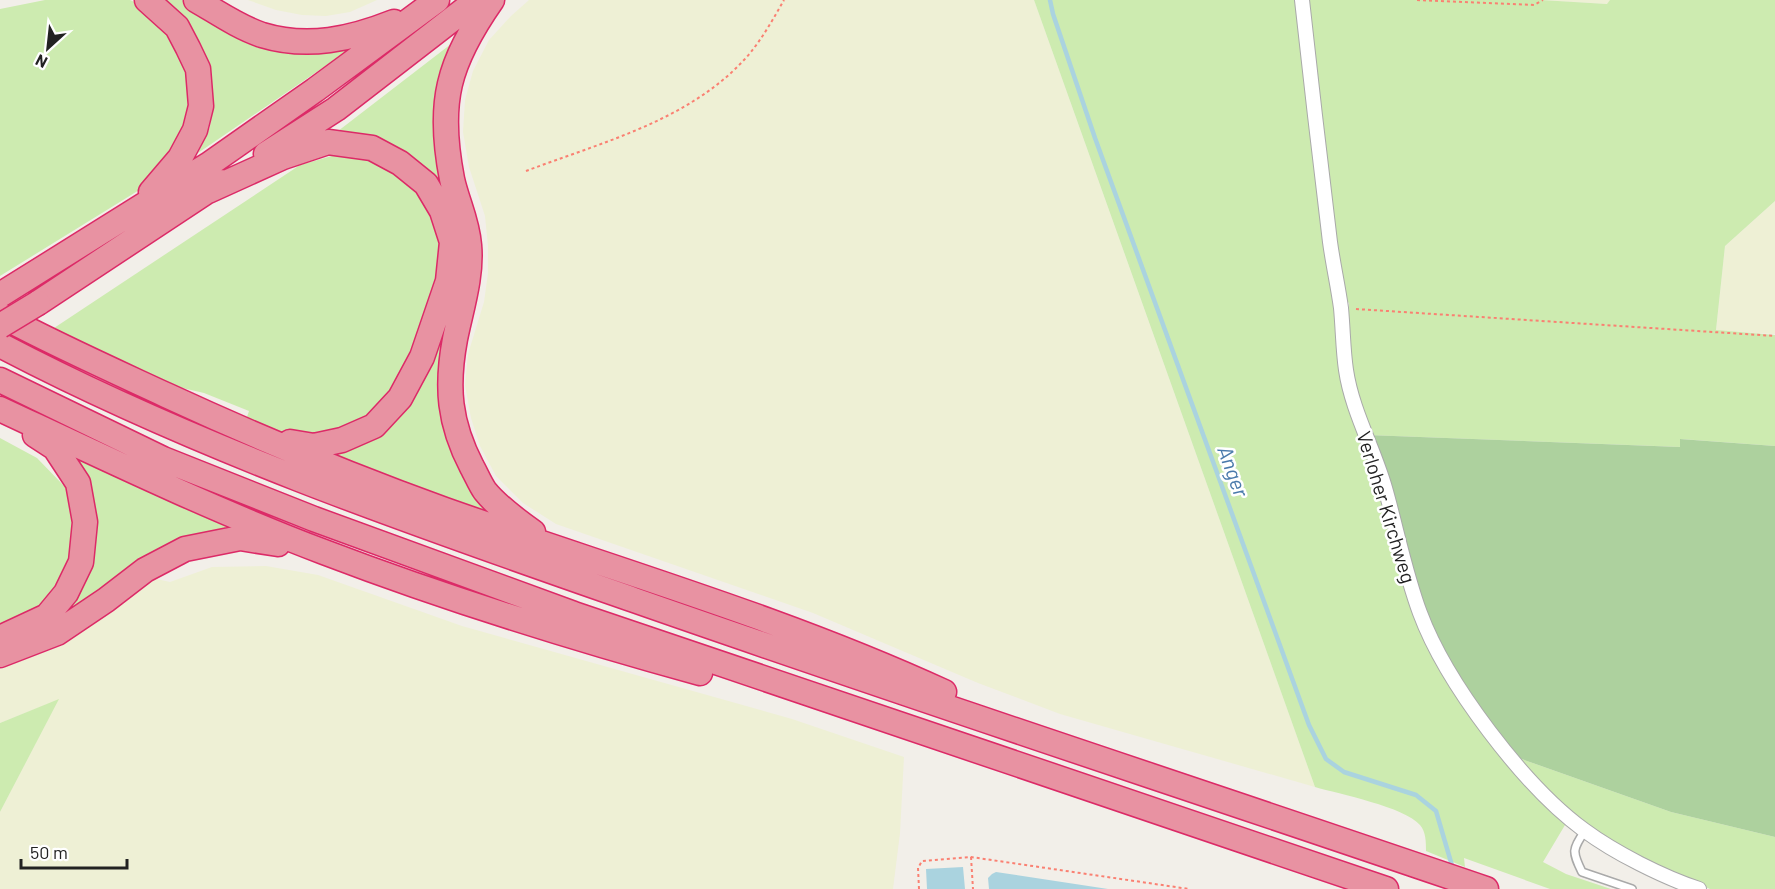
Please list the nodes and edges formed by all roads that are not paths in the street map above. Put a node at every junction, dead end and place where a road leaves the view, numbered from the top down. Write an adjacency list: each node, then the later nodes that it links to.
1 (147, 0): 8 (highway)
2 (196, 0): 6 (highway)
3 (477, 0): 7 (highway)
4 (492, 0): 17 (highway)
5 (1302, 0): 22 (street, Verloher Kirchweg)
6 (429, 6): 8 (highway)
7 (208, 191): 11 (highway, bridge); 15 (highway)
8 (122, 220): 9 (highway)
9 (5, 292)
10 (0, 315): 15 (highway)
11 (0, 326)
12 (0, 345): 21 (highway)
13 (0, 380): 20 (highway)
14 (0, 410): 16 (highway); 18 (highway)
15 (217, 418): 17 (highway)
16 (324, 552): 19 (highway); 20 (highway)
17 (581, 556): 21 (highway)
18 (0, 638)
19 (0, 655)
20 (828, 701): 24 (highway)
21 (1050, 741): 23 (highway)
22 (1585, 831): 25 (lane); 26 (street, Verloher Kirchweg)
23 (1480, 887)
24 (1386, 889)
25 (1632, 889)
26 (1699, 889)

